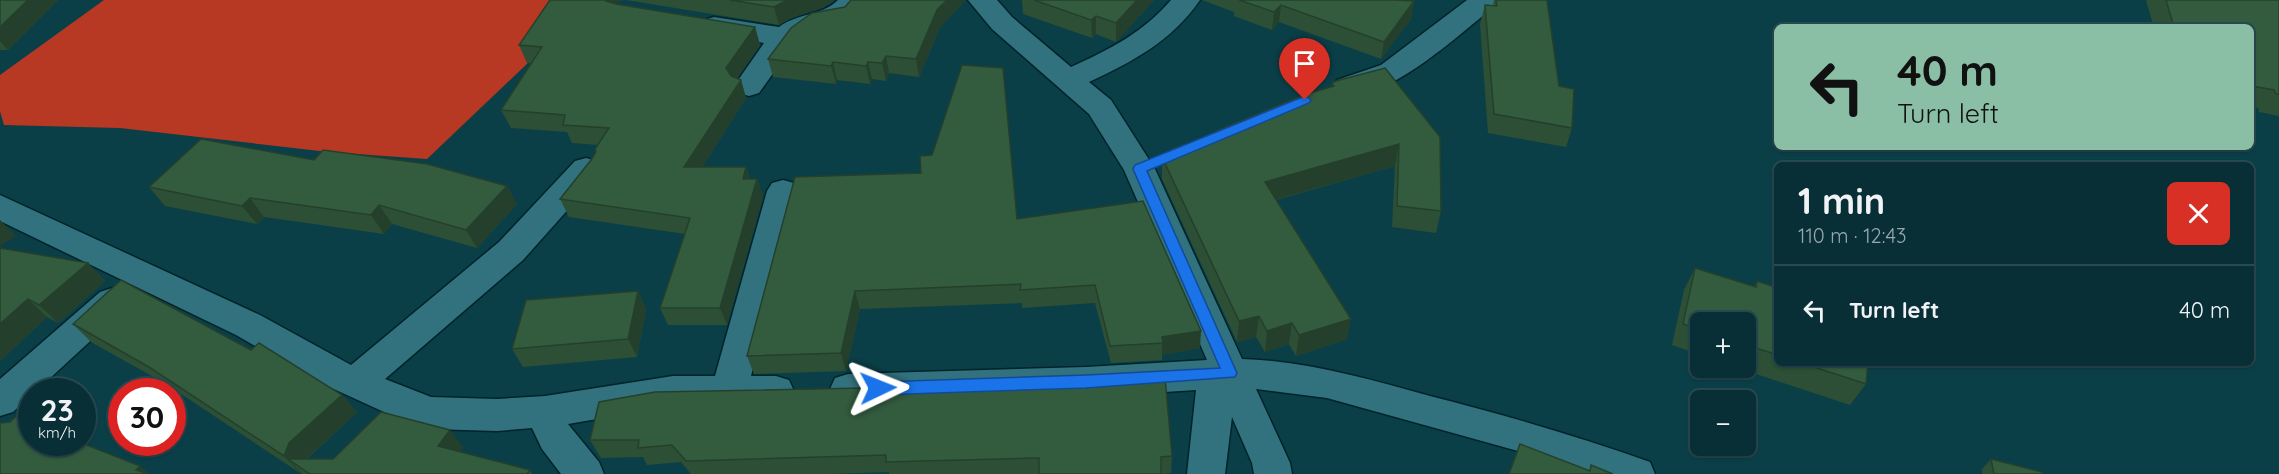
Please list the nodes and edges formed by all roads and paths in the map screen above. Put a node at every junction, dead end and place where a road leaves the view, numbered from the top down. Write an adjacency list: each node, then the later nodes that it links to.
1 (853, 0): 6 (street)
2 (982, 0): 7 (street)
3 (1185, 0): 7 (street)
4 (1485, 0): 9 (street)
5 (692, 22): 6 (street)
6 (783, 37): 8 (street)
7 (1069, 79): 14 (street)
8 (749, 86)
9 (1325, 92)
10 (586, 169): 15 (street)
11 (783, 191): 16 (street)
12 (0, 207): 13 (street)
13 (139, 274): 15 (street); 17 (street)
14 (1222, 373): 16 (street); 20 (street); 21 (street); 22 (street)
15 (356, 382): 18 (street)
16 (729, 391): 18 (street)
17 (0, 401)
18 (545, 412): 19 (street)
19 (585, 474)
20 (1206, 474)
21 (1273, 474)
22 (1636, 474)

